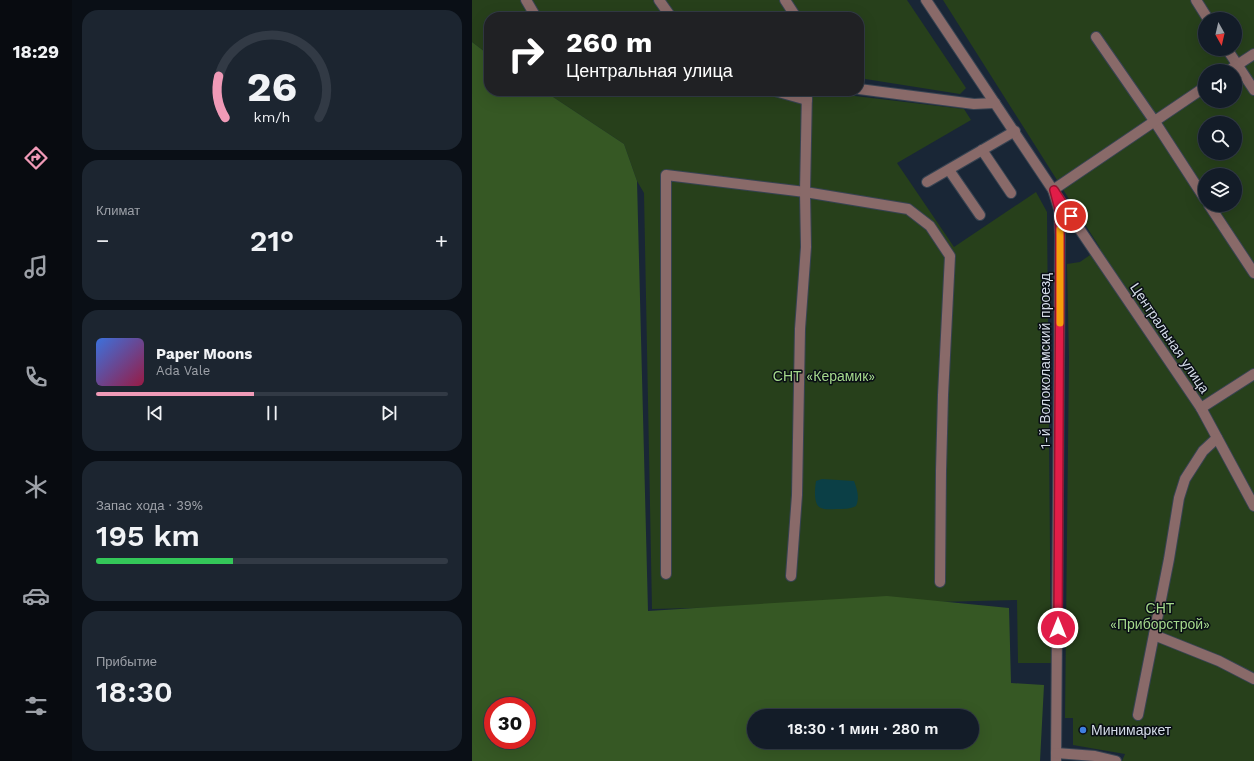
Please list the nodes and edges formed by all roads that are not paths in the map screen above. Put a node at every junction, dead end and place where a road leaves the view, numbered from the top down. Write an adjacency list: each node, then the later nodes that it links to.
1 (526, 0): 6 (street)
2 (659, 0): 7 (street)
3 (785, 0): 8 (street)
4 (926, 0): 18 (street, 1-й Волоколамский проезд)
5 (1196, 0): 9 (street)
6 (533, 12)
7 (667, 12)
8 (793, 12)
9 (1204, 12)
10 (1096, 37): 19 (street)
11 (1254, 54): 12 (street)
12 (1239, 64)
13 (1242, 72): 15 (street)
14 (864, 90): 18 (street)
15 (1254, 90)
16 (1198, 92): 19 (street)
17 (807, 96): 26 (street)
18 (995, 103): 20 (street, 1-й Волоколамский проезд)
19 (1155, 122): 24 (street); 25 (street)
20 (1015, 131): 21 (street); 25 (street, 1-й Волоколамский проезд)
21 (982, 150): 22 (street); 27 (street)
22 (949, 170): 23 (street); 29 (street)
23 (928, 182)
24 (1198, 188)
25 (1054, 190): 32 (street, Центральная улица); 41 (street, 1-й Волоколамский проезд)
26 (806, 192): 35 (street); 36 (street); 37 (street)
27 (1011, 193)
28 (1214, 212): 30 (street)
29 (980, 215)
30 (1254, 273)
31 (1254, 374): 32 (street)
32 (1200, 408): 33 (street, Центральная улица)
33 (1217, 438): 34 (street, Центральная улица); 38 (street)
34 (1254, 506)
35 (666, 574)
36 (791, 576)
37 (940, 582)
38 (1154, 635): 39 (street); 40 (street)
39 (1254, 679)
40 (1138, 715)
41 (1056, 757): 42 (street)
42 (1116, 761)

